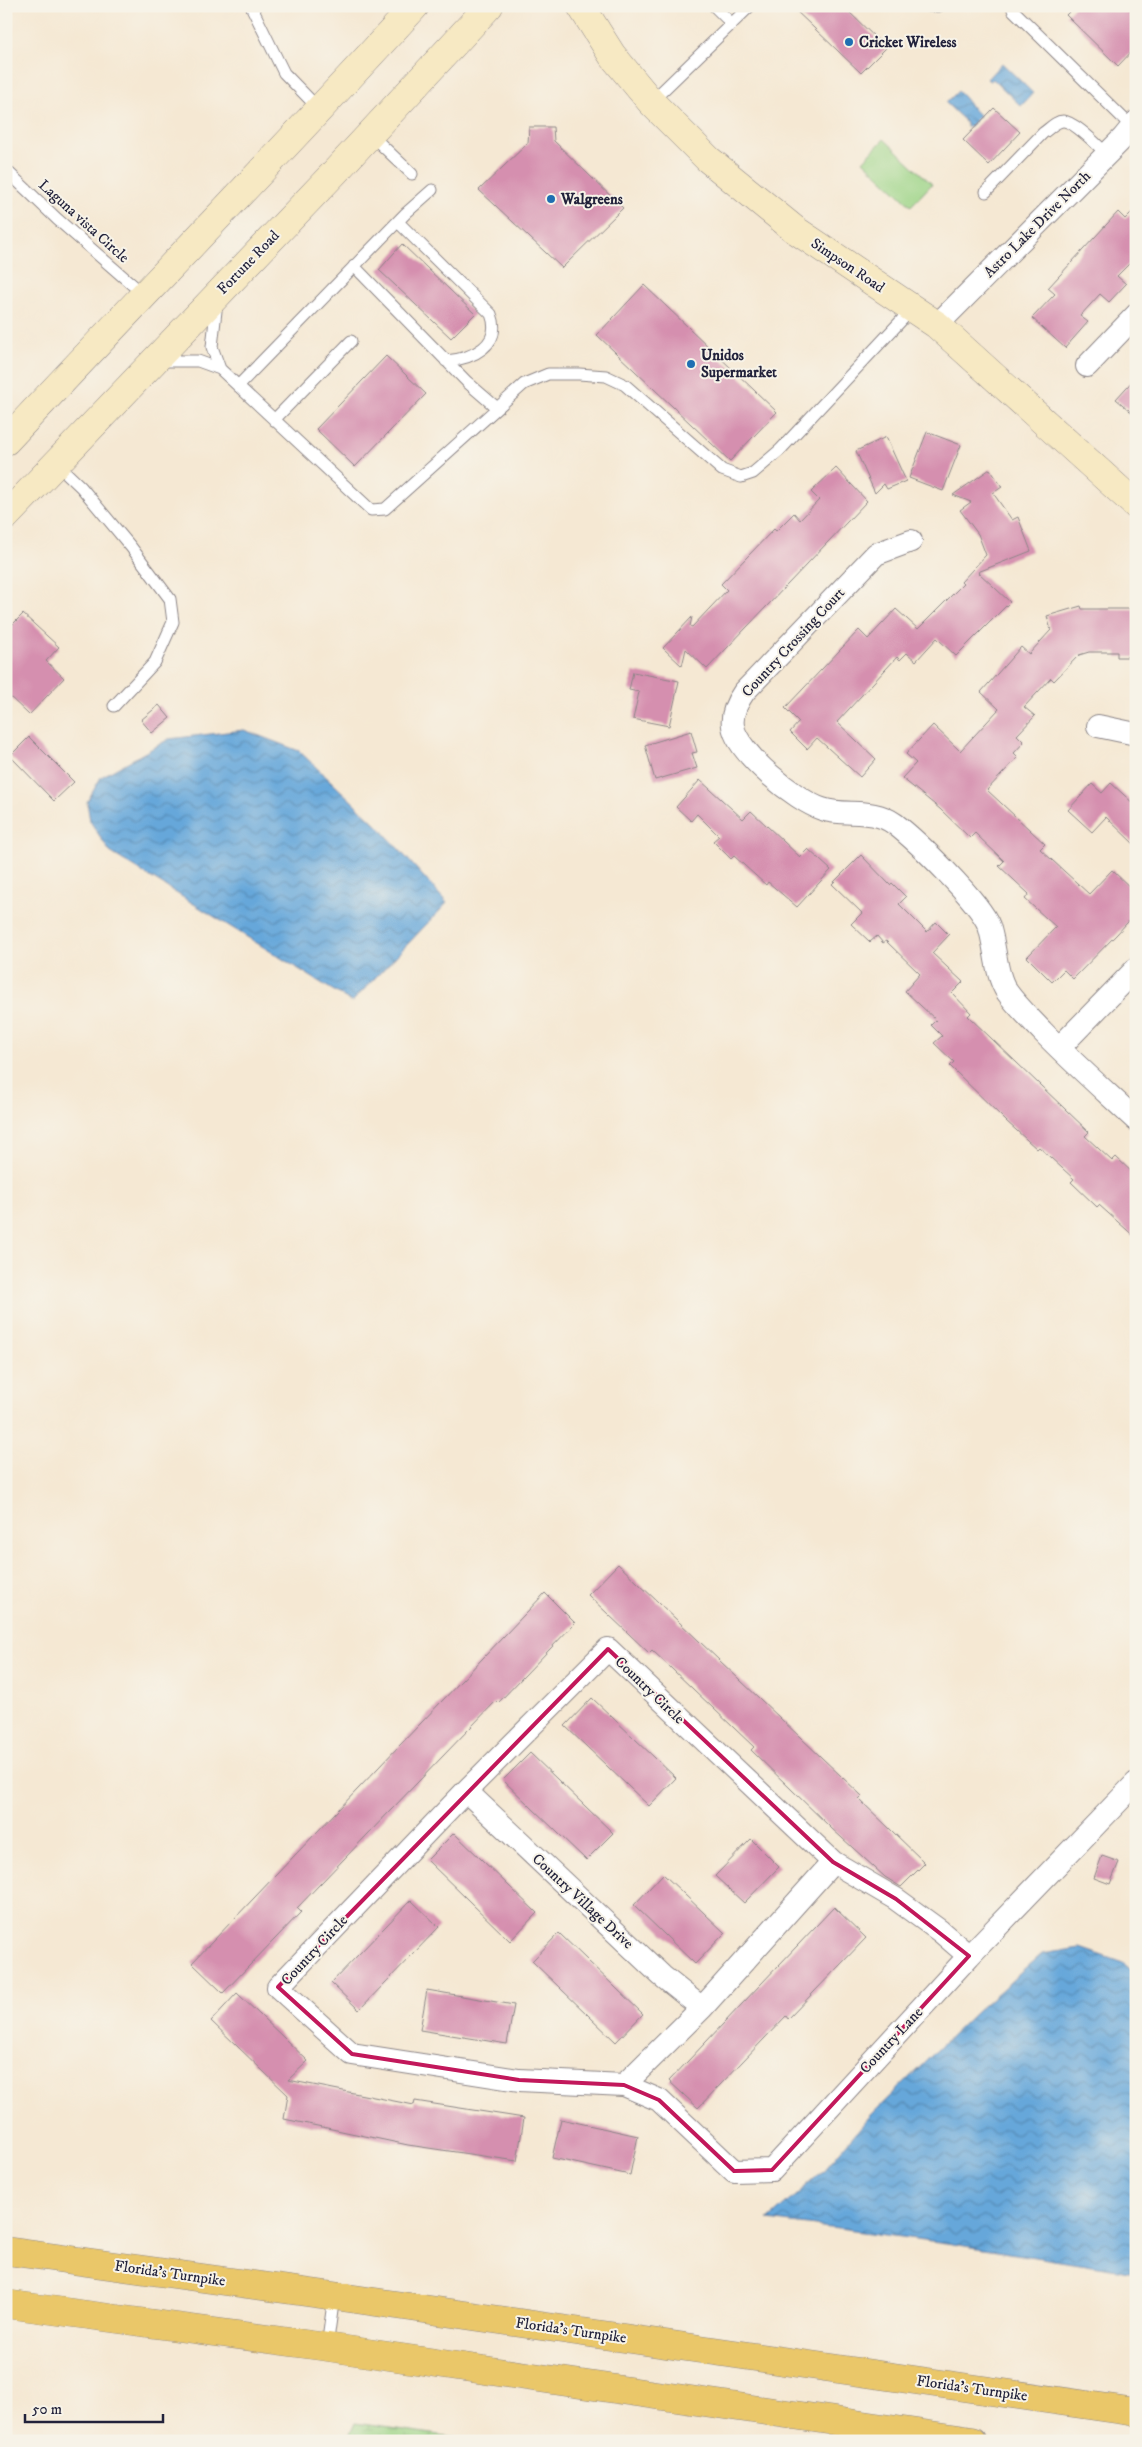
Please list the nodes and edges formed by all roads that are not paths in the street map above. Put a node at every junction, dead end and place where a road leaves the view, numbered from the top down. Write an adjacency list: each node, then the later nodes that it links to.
1 (251, 6): 12 (lane)
2 (415, 6): 12 (main road)
3 (489, 6): 13 (main road, Fortune Road)
4 (581, 6): 11 (main road, Simpson Road)
5 (714, 6): 10 (lane)
6 (750, 6): 10 (lane)
7 (930, 6): 8 (lane)
8 (939, 6)
9 (1012, 10): 14 (lane)
10 (732, 24): 11 (lane)
11 (651, 102): 24 (main road, Simpson Road)
12 (320, 110): 22 (main road)
13 (370, 134): 17 (lane); 23 (main road, Fortune Road)
14 (1132, 134): 15 (street, Astro Lake Drive North)
15 (1107, 154): 19 (lane); 26 (street, Astro Lake Drive North)
16 (6, 170): 22 (lane, Laguna vista Circle)
17 (412, 174)
18 (432, 190): 20 (lane)
19 (986, 192)
20 (398, 222): 21 (lane); 29 (lane)
21 (354, 266): 29 (lane); 32 (lane)
22 (143, 294): 35 (main road)
23 (217, 294): 28 (main road, Fortune Road); 31 (lane)
24 (913, 308): 26 (main road, Simpson Road); 33 (lane)
25 (1136, 315): 30 (street)
26 (937, 325): 37 (main road, Simpson Road)
27 (351, 341): 34 (lane)
28 (152, 361): 31 (lane); 36 (main road, Fortune Road)
29 (446, 361): 33 (lane)
30 (1087, 366)
31 (220, 369): 32 (lane)
32 (238, 386): 34 (lane)
33 (497, 408): 34 (lane)
34 (274, 420)
35 (6, 441)
36 (58, 464): 38 (main road, Fortune Road); 40 (lane)
37 (1136, 506)
38 (6, 516)
39 (911, 540): 44 (street, Country Crossing Court)
40 (114, 706)
41 (1098, 726): 42 (street)
42 (1136, 734)
43 (1136, 969): 44 (street)
44 (1058, 1048): 45 (street, Country Crossing Court)
45 (1136, 1120)
46 (1136, 1783): 49 (street, Country Lane)
47 (466, 1791): 48 (street, Country Circle); 50 (street, Country Village Drive); 51 (street, Country Circle)
48 (832, 1862): 49 (street, Country Circle); 50 (street)
49 (969, 1956): 51 (street, Country Lane)
50 (702, 2008): 51 (street)
51 (624, 2085)
52 (6, 2251): 53 (highway, Florida's Turnpike)
53 (334, 2296): 55 (lane); 56 (highway, Florida's Turnpike)
54 (6, 2304): 55 (highway)
55 (327, 2347): 57 (highway)
56 (1136, 2412)
57 (972, 2441)

